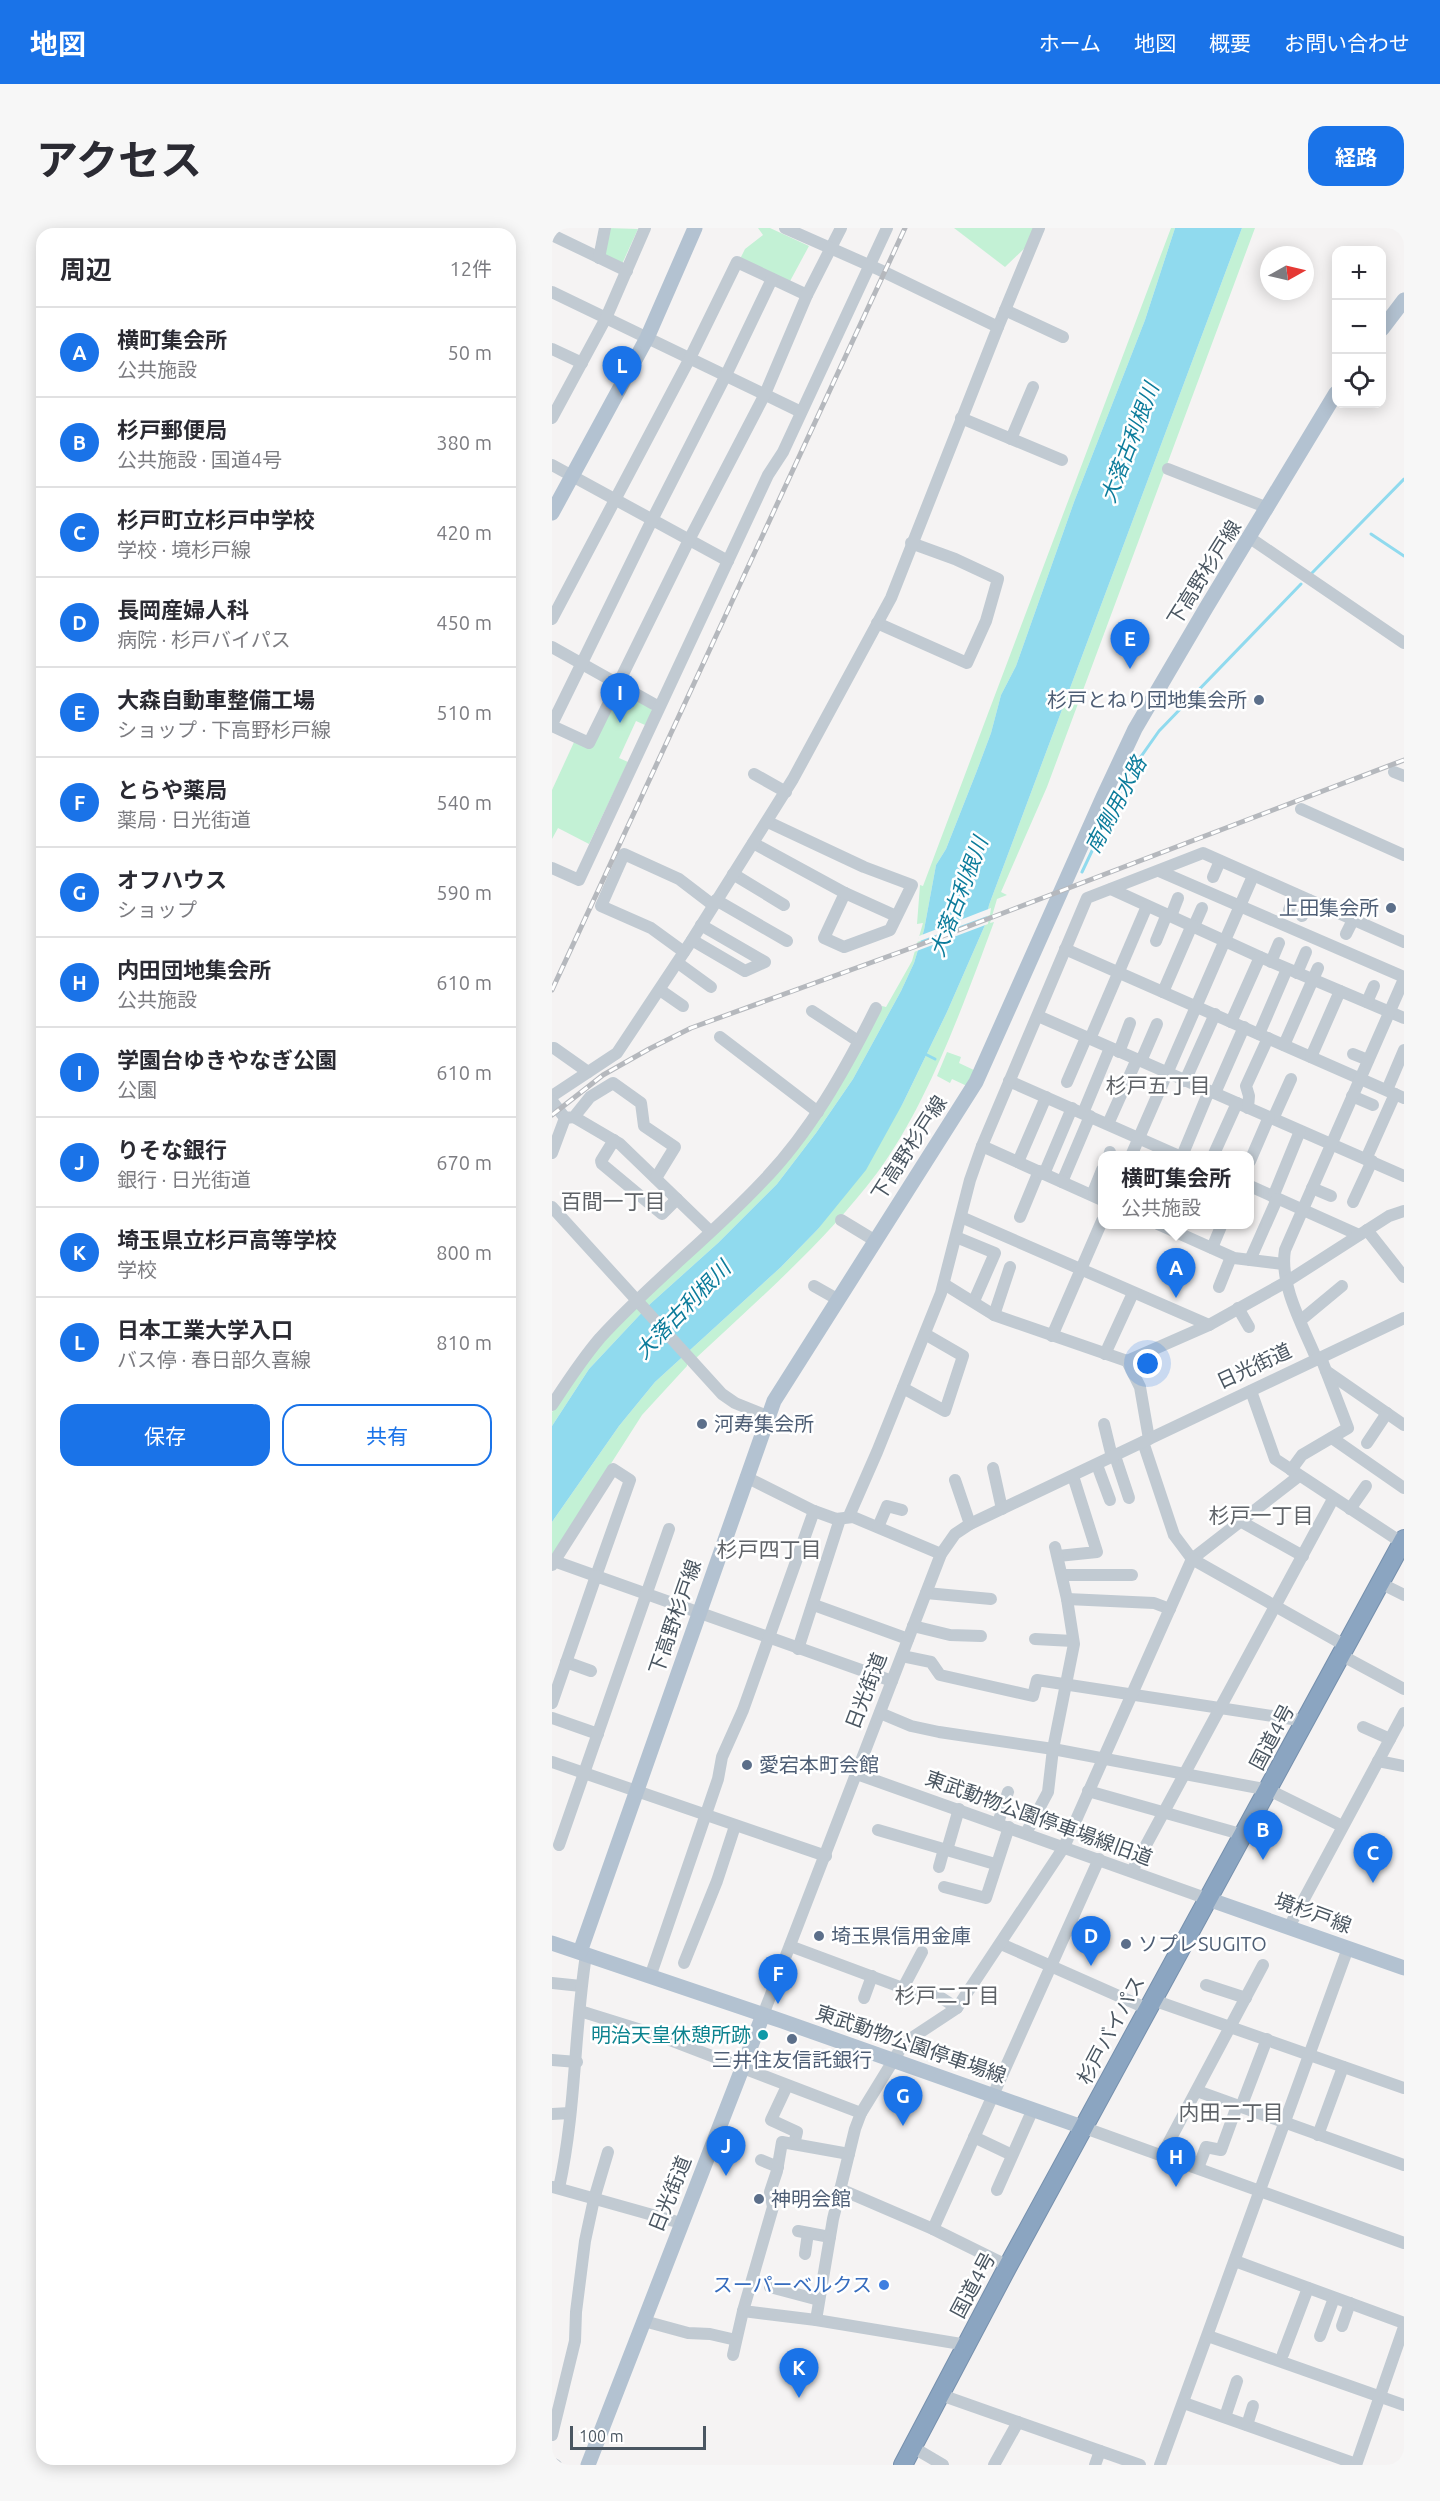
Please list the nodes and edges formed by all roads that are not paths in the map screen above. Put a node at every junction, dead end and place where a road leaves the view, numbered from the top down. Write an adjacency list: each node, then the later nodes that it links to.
1 (605, 228): 10 (street)
2 (645, 228): 12 (street)
3 (695, 228): 21 (main road)
4 (785, 228): 9 (street)
5 (841, 228): 9 (street)
6 (887, 228): 11 (street)
7 (1039, 228): 17 (street)
8 (555, 233): 10 (street)
9 (832, 249): 11 (street); 15 (street)
10 (599, 258): 12 (street)
11 (870, 265): 20 (street); 31 (street)
12 (627, 271): 18 (street)
13 (772, 279): 15 (street); 24 (street); 26 (street)
14 (552, 292): 18 (street)
15 (807, 295): 28 (street)
16 (1404, 300): 19 (main road)
17 (1005, 310): 20 (street); 22 (street)
18 (606, 318): 21 (street); 25 (street)
19 (1386, 324)
20 (998, 327): 33 (street)
21 (646, 338): 24 (street); 38 (main road)
22 (1063, 338)
23 (552, 349): 25 (street)
24 (690, 358): 26 (street); 39 (street)
25 (582, 363): 30 (street)
26 (726, 375): 28 (street); 42 (street)
27 (1033, 387): 34 (street)
28 (765, 394): 31 (street); 44 (street)
29 (1332, 400): 40 (main road, 下高野杉戸線)
30 (556, 401): 32 (street)
31 (801, 412): 46 (street)
32 (552, 418)
33 (961, 418): 34 (street); 45 (street)
34 (1011, 439): 35 (street)
35 (1062, 460)
36 (552, 465): 38 (street)
37 (1168, 469): 40 (street)
38 (573, 476): 39 (street); 41 (main road)
39 (615, 499): 42 (street); 47 (street)
40 (1268, 508): 43 (main road, 下高野杉戸線)
41 (552, 513)
42 (652, 520): 44 (street); 51 (street)
43 (1250, 538): 49 (street); 186 (main road, 下高野杉戸線)
44 (689, 540): 46 (street); 52 (street)
45 (911, 543): 48 (street); 48 (street)
46 (728, 561): 54 (street)
47 (552, 619)
48 (877, 623): 57 (street)
49 (1404, 643)
50 (552, 647): 51 (street)
51 (582, 664): 52 (street); 53 (street)
52 (618, 684): 54 (street); 55 (street)
53 (557, 701): 55 (street)
54 (659, 706): 63 (street)
55 (552, 725)
56 (754, 774): 57 (street)
57 (786, 792): 59 (street)
58 (1301, 809): 61 (street)
59 (768, 822): 60 (street); 80 (street)
60 (753, 843): 65 (street); 69 (street)
61 (1404, 855)
62 (1220, 861): 64 (street); 66 (street); 67 (street)
63 (552, 868)
64 (1159, 871): 68 (street); 75 (street)
65 (733, 874): 73 (street); 74 (street)
66 (1254, 876): 70 (street); 75 (street)
67 (1213, 877)
68 (1111, 889): 76 (street); 92 (street)
69 (845, 893): 80 (street); 80 (street)
70 (1295, 894): 72 (street); 78 (street)
71 (1178, 898): 79 (street)
72 (1310, 900): 81 (street); 82 (street)
73 (714, 902): 83 (street); 87 (street); 94 (street)
74 (784, 905)
75 (1241, 905): 89 (street); 99 (street)
76 (1147, 906): 79 (street); 97 (street)
77 (1202, 908): 84 (street)
78 (1289, 910)
79 (1169, 915): 84 (street); 88 (street)
80 (896, 916)
81 (1302, 916)
82 (1353, 920): 85 (street); 90 (street)
83 (701, 925): 86 (street); 86 (street)
84 (1193, 925): 89 (street); 104 (street)
85 (1346, 934)
86 (692, 940): 94 (street)
87 (787, 941)
88 (1156, 941)
89 (1225, 941): 95 (street); 107 (street)
90 (1404, 942)
91 (1280, 943): 95 (street)
92 (1065, 949): 97 (street); 112 (street)
93 (1306, 952): 96 (street)
94 (681, 957): 101 (street); 102 (street)
95 (1266, 959): 96 (street); 114 (street)
96 (1292, 971): 98 (street); 118 (street)
97 (1118, 972): 104 (street); 120 (street)
98 (1315, 974): 103 (street); 122 (street)
99 (1404, 978): 110 (street)
100 (1374, 986): 105 (street)
101 (711, 987)
102 (660, 990): 106 (street); 130 (street)
103 (1340, 991): 105 (street); 127 (street)
104 (1163, 992): 107 (street)
105 (1367, 1002): 110 (street)
106 (683, 1006)
107 (1196, 1006): 111 (street); 131 (street)
108 (876, 1008): 121 (street)
109 (812, 1011): 121 (street)
110 (1390, 1012): 113 (street); 129 (street)
111 (1215, 1014): 114 (street); 135 (street)
112 (1038, 1016): 120 (street); 134 (street)
113 (1404, 1018)
114 (1231, 1022): 117 (street)
115 (1130, 1023): 124 (street)
116 (1157, 1024): 128 (street)
117 (1244, 1027): 118 (street); 137 (street)
118 (1263, 1036): 122 (street); 143 (street)
119 (720, 1037): 145 (street)
120 (1088, 1038): 124 (street); 136 (street)
121 (858, 1041): 145 (street)
122 (1284, 1045): 127 (street)
123 (554, 1048): 130 (street)
124 (1115, 1050): 128 (street); 146 (street)
125 (1404, 1050): 138 (street)
126 (1353, 1054): 129 (street)
127 (1311, 1057): 132 (street)
128 (1139, 1060): 131 (street); 149 (street)
129 (1368, 1060): 132 (street)
130 (588, 1072): 140 (street)
131 (1167, 1073): 135 (street); 151 (street)
132 (1360, 1078): 138 (street); 139 (street)
133 (1291, 1079): 148 (street)
134 (1010, 1081): 141 (street); 154 (street)
135 (1185, 1081): 137 (street)
136 (1067, 1082)
137 (1212, 1092): 143 (street); 157 (street)
138 (1395, 1094): 161 (street)
139 (1352, 1095): 144 (street); 153 (street)
140 (552, 1096)
141 (1046, 1097): 146 (street); 162 (street)
142 (552, 1101): 147 (street)
143 (1242, 1105): 148 (street); 158 (street)
144 (1373, 1105)
145 (818, 1112): 183 (street)
146 (1082, 1113): 149 (street); 163 (street); 166 (street)
147 (570, 1117): 152 (street); 159 (street); 165 (street)
148 (1271, 1118): 150 (street); 160 (street)
149 (1108, 1124): 151 (street)
150 (1300, 1131): 153 (street); 171 (street)
151 (1139, 1138): 155 (street); 156 (street)
152 (614, 1140): 165 (street); 172 (street)
153 (1331, 1144): 161 (street); 168 (street)
154 (982, 1146): 162 (street); 177 (street)
155 (1133, 1151)
156 (1170, 1151)
157 (1182, 1151)
158 (1216, 1151)
159 (552, 1153)
160 (1254, 1153)
161 (1369, 1160): 164 (street); 173 (street)
162 (1018, 1162): 163 (street)
163 (1041, 1173): 166 (street); 178 (street)
164 (1404, 1176)
165 (656, 1178): 172 (street)
166 (1062, 1182): 170 (street)
167 (1254, 1188): 171 (street)
168 (1312, 1188): 169 (street); 175 (street)
169 (1331, 1196)
170 (1097, 1197)
171 (1275, 1198): 175 (street); 189 (street)
172 (677, 1199): 183 (street)
173 (1353, 1202)
174 (552, 1207): 201 (street)
175 (1303, 1210): 184 (street); 190 (street)
176 (1404, 1212): 184 (street)
177 (961, 1217): 185 (street); 192 (street)
178 (1020, 1217)
179 (841, 1220): 186 (street)
180 (1099, 1229): 192 (street)
181 (1220, 1229): 187 (street)
182 (1187, 1230): 187 (street)
183 (710, 1231): 201 (street)
184 (1363, 1232): 193 (street); 194 (street)
185 (956, 1237): 195 (street); 202 (street)
186 (874, 1240): 200 (main road, 下高野杉戸線)
187 (1212, 1248): 188 (street)
188 (1231, 1257): 189 (street); 198 (street)
189 (1250, 1260): 190 (street)
190 (1283, 1264): 194 (street)
191 (1010, 1267): 204 (street)
192 (1081, 1270): 199 (street); 210 (street)
193 (1404, 1277)
194 (1286, 1282): 203 (street); 206 (street)
195 (944, 1284): 202 (street); 209 (street)
196 (814, 1286): 200 (street)
197 (1342, 1286): 206 (street)
198 (1219, 1287)
199 (1133, 1293): 207 (street); 211 (street)
200 (837, 1299): 219 (main road, 下高野杉戸線)
201 (638, 1301): 217 (street); 219 (street)
202 (974, 1301): 204 (street)
203 (1238, 1308): 207 (street); 208 (street)
204 (994, 1315): 210 (street)
205 (1404, 1318): 212 (street, 日光街道)
206 (1301, 1320): 212 (street)
207 (1209, 1325): 213 (street)
208 (1249, 1327)
209 (925, 1334): 215 (street); 215 (street)
210 (1052, 1336): 211 (street)
211 (1105, 1354): 213 (street)
212 (1319, 1359): 214 (street); 216 (street, 日光街道)
213 (1126, 1361): 223 (street)
214 (1326, 1371): 218 (street); 222 (street)
215 (903, 1388): 241 (street)
216 (1251, 1391): 223 (street, 日光街道); 228 (street)
217 (552, 1405)
218 (1388, 1413): 221 (street); 224 (street)
219 (767, 1416): 230 (main road, 下高野杉戸線)
220 (1104, 1424): 225 (street)
221 (1404, 1425)
222 (1332, 1438): 228 (street); 233 (street)
223 (1146, 1440): 225 (street, 日光街道); 249 (street)
224 (1367, 1443)
225 (1113, 1456): 226 (street, 日光街道); 234 (street)
226 (1097, 1465): 229 (street, 日光街道); 236 (street)
227 (993, 1468): 237 (street)
228 (1295, 1473): 235 (street); 242 (street)
229 (1073, 1476): 237 (street, 日光街道); 251 (street)
230 (747, 1477): 240 (street); 263 (main road, 下高野杉戸線)
231 (955, 1480): 243 (street)
232 (1366, 1486): 238 (street)
233 (1404, 1488)
234 (1129, 1498)
235 (1333, 1498): 238 (street); 248 (street)
236 (1110, 1500)
237 (1002, 1509): 243 (street, 日光街道)
238 (1350, 1509): 246 (street)
239 (902, 1510): 244 (street)
240 (814, 1511): 241 (street); 266 (street)
241 (844, 1518): 244 (street); 260 (street)
242 (1239, 1521): 248 (street); 249 (street)
243 (969, 1524): 247 (street, 日光街道)
244 (878, 1527): 247 (street)
245 (669, 1529): 256 (street)
246 (1403, 1542): 254 (highway, 国道4号)
247 (941, 1554): 255 (street, 日光街道)
248 (1303, 1556): 261 (street)
249 (1192, 1559): 261 (street); 262 (street)
250 (553, 1563): 253 (street); 253 (street)
251 (1062, 1575): 252 (street); 259 (street)
252 (1132, 1575)
253 (596, 1576): 256 (street); 273 (street)
254 (1380, 1583): 257 (street); 271 (highway, 国道4号)
255 (926, 1593): 258 (street); 264 (street, 日光街道)
256 (647, 1594): 263 (street); 286 (street)
257 (1404, 1595)
258 (991, 1599)
259 (1067, 1599): 262 (street); 269 (street)
260 (814, 1605): 267 (street); 270 (street)
261 (1275, 1606): 271 (street); 280 (street)
262 (1170, 1608): 278 (street)
263 (699, 1612): 266 (street); 298 (main road, 下高野杉戸線)
264 (913, 1626): 265 (street); 267 (street, 日光街道)
265 (981, 1636)
266 (768, 1638): 270 (street); 302 (street)
267 (908, 1639): 272 (street, 日光街道)
268 (1035, 1639): 269 (street)
269 (1073, 1641): 276 (street)
270 (798, 1649): 275 (street)
271 (1343, 1650): 277 (street); 284 (highway, 国道4号)
272 (902, 1656): 275 (street, 日光街道); 276 (street)
273 (566, 1662): 274 (street); 279 (street)
274 (591, 1671)
275 (892, 1681): 281 (street, 日光街道)
276 (1067, 1685): 278 (street); 288 (street)
277 (1404, 1689)
278 (1131, 1694): 280 (street); 289 (street)
279 (552, 1703)
280 (1220, 1707): 284 (street); 295 (street)
281 (880, 1713): 288 (street); 294 (street, 日光街道)
282 (1404, 1713): 287 (street)
283 (552, 1718): 286 (street)
284 (1305, 1721): 296 (highway, 国道4号)
285 (1363, 1727): 287 (street)
286 (598, 1734): 293 (street)
287 (1390, 1739): 290 (street)
288 (1053, 1749): 289 (street); 307 (street)
289 (1103, 1759): 295 (street); 297 (street)
290 (1378, 1761): 292 (street); 305 (street)
291 (552, 1762): 293 (street)
292 (1404, 1766)
293 (584, 1774): 298 (street); 309 (street)
294 (857, 1774): 300 (street, 東武動物公園停車場線旧道); 312 (street, 日光街道)
295 (1185, 1774): 296 (street); 301 (street)
296 (1269, 1790): 305 (street); 308 (highway, 国道4号)
297 (1088, 1791): 301 (street); 310 (street)
298 (636, 1792): 302 (street); 325 (main road, 下高野杉戸線)
299 (1008, 1792): 303 (street)
300 (959, 1809): 303 (street, 東武動物公園停車場線旧道); 311 (street)
301 (1163, 1812): 308 (street); 316 (street)
302 (705, 1815): 304 (street); 332 (street)
303 (1003, 1825): 307 (street, 東武動物公園停車場線旧道); 314 (street)
304 (735, 1826): 312 (street); 327 (street)
305 (1342, 1826): 319 (street)
306 (878, 1830): 311 (street)
307 (1026, 1833): 310 (street, 東武動物公園停車場線旧道)
308 (1244, 1835): 318 (highway, 国道4号)
309 (560, 1845)
310 (1064, 1846): 313 (street, 東武動物公園停車場線旧道); 321 (street)
311 (946, 1849): 314 (street); 315 (street)
312 (826, 1856): 322 (street, 日光街道)
313 (1099, 1859): 316 (street, 東武動物公園停車場線旧道); 329 (street)
314 (995, 1864): 317 (street)
315 (939, 1868)
316 (1132, 1871): 318 (street, 東武動物公園停車場線旧道)
317 (944, 1887)
318 (1208, 1899): 319 (main road, 境杉戸線); 326 (highway, 国道4号)
319 (1289, 1927): 323 (main road, 境杉戸線)
320 (552, 1943): 325 (main road, 東武動物公園停車場線)
321 (1001, 1944): 329 (street); 340 (street)
322 (790, 1946): 331 (street); 342 (street, 日光街道)
323 (1348, 1948): 330 (main road, 境杉戸線); 345 (street)
324 (922, 1952): 336 (street)
325 (583, 1953): 332 (main road, 東武動物公園停車場線); 335 (street)
326 (1178, 1954): 339 (highway, 杉戸バイパス)
327 (684, 1963)
328 (1263, 1965): 338 (street)
329 (1051, 1966): 339 (street); 354 (street)
330 (1404, 1968)
331 (872, 1976): 336 (street); 337 (street)
332 (650, 1977): 342 (main road, 東武動物公園停車場線)
333 (552, 1983): 335 (street)
334 (1206, 1985): 338 (street)
335 (581, 1986): 341 (street)
336 (903, 1988): 340 (street)
337 (864, 1998)
338 (1246, 1998): 343 (street)
339 (1150, 2004): 343 (street); 361 (highway, 杉戸バイパス)
340 (957, 2008): 347 (street)
341 (580, 2012): 348 (street); 350 (street)
342 (763, 2015): 347 (main road, 東武動物公園停車場線); 350 (main road, 日光街道)
343 (1230, 2027): 344 (street); 353 (street)
344 (1267, 2039): 345 (street); 355 (street)
345 (1309, 2055): 349 (street); 360 (street)
346 (552, 2060): 348 (street)
347 (892, 2060): 354 (main road, 東武動物公園停車場線); 359 (street)
348 (577, 2062): 357 (street)
349 (1342, 2067): 352 (street); 362 (street)
350 (742, 2069): 351 (street); 378 (main road, 日光街道)
351 (787, 2086): 359 (street); 364 (street)
352 (1404, 2088)
353 (1197, 2091): 355 (street); 368 (street)
354 (993, 2096): 356 (main road, 東武動物公園停車場線); 363 (street)
355 (1239, 2106): 360 (street); 372 (street)
356 (1033, 2109): 361 (main road, 東武動物公園停車場線); 367 (street)
357 (570, 2113): 358 (street); 373 (street)
358 (552, 2114)
359 (861, 2114): 366 (street)
360 (1286, 2123): 362 (street); 376 (street)
361 (1085, 2128): 368 (street); 384 (highway, 国道4号)
362 (1318, 2134): 370 (street)
363 (974, 2138): 367 (street); 379 (street)
364 (794, 2144): 366 (street); 371 (street)
365 (608, 2152): 377 (street)
366 (849, 2154): 374 (street)
367 (1012, 2155): 375 (street)
368 (1162, 2155): 372 (street)
369 (761, 2160): 371 (street)
370 (1404, 2165)
371 (778, 2167): 390 (street)
372 (1198, 2168): 376 (street)
373 (555, 2188): 377 (street)
374 (840, 2188): 379 (street); 380 (street)
375 (997, 2190)
376 (1261, 2190): 381 (street); 383 (street)
377 (594, 2199): 378 (street); 411 (street)
378 (681, 2223): 392 (main road, 日光街道)
379 (933, 2229): 384 (street)
380 (830, 2237): 382 (street); 388 (street)
381 (1404, 2242)
382 (805, 2254)
383 (1235, 2261): 386 (street); 395 (street)
384 (1008, 2266): 398 (highway, 国道4号)
385 (770, 2287): 388 (street)
386 (1308, 2288): 387 (street); 400 (street)
387 (1334, 2298): 389 (street); 396 (street)
388 (819, 2300): 391 (street)
389 (1350, 2303): 393 (street); 394 (street)
390 (743, 2311): 391 (street); 397 (street)
391 (816, 2320): 398 (street)
392 (644, 2321): 397 (street); 415 (main road, 日光街道)
393 (1404, 2325): 402 (street)
394 (1342, 2326)
395 (1209, 2333): 400 (street); 402 (street); 405 (street)
396 (1320, 2336)
397 (736, 2340): 399 (street)
398 (967, 2345): 403 (highway, 国道4号)
399 (733, 2355)
400 (1283, 2355): 402 (street)
401 (1237, 2381): 408 (street)
402 (1381, 2393): 404 (street); 406 (street); 414 (street)
403 (941, 2395): 409 (street); 416 (highway, 国道4号)
404 (1404, 2397)
405 (1184, 2403): 408 (street); 421 (street)
406 (1404, 2405)
407 (1253, 2406): 410 (street)
408 (1225, 2417): 410 (street)
409 (1018, 2422): 412 (street); 418 (street)
410 (1247, 2425): 414 (street)
411 (552, 2435)
412 (1100, 2451): 419 (street); 420 (street)
413 (921, 2452): 417 (street)
414 (1356, 2464)
415 (588, 2465)
416 (903, 2465)
417 (943, 2465)
418 (994, 2465)
419 (1095, 2465)
420 (1140, 2465)
421 (1160, 2465)

